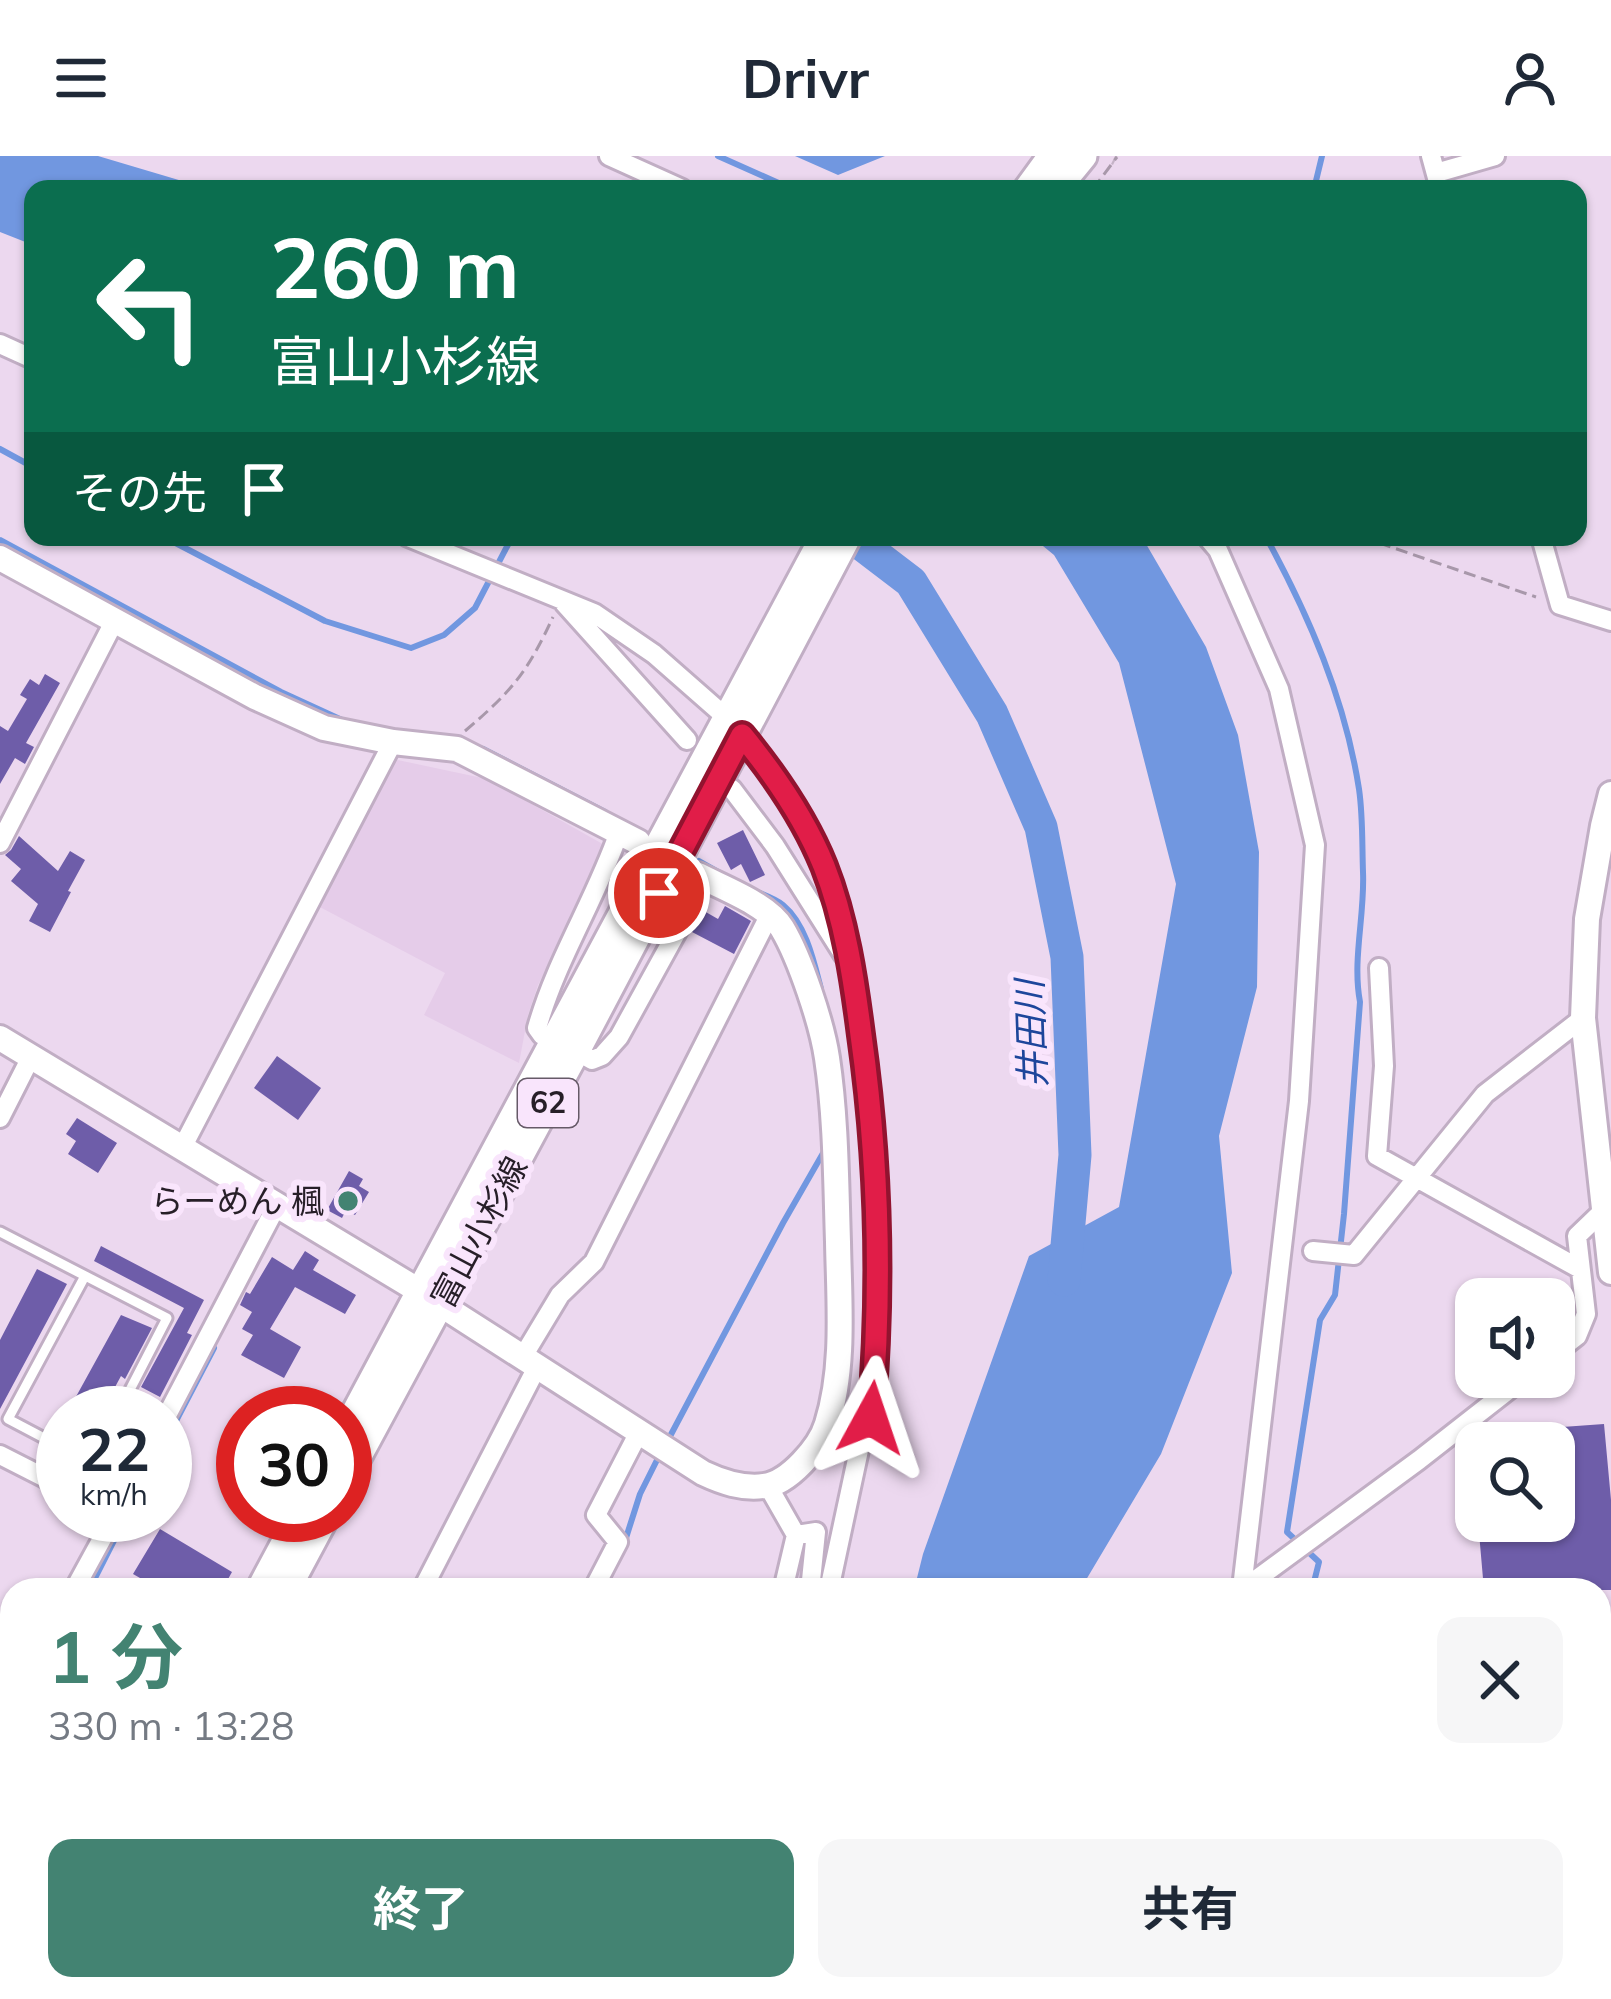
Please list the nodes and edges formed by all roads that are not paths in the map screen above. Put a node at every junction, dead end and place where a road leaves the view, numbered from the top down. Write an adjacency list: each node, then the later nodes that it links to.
1 (609, 156): 5 (street)
2 (1083, 156): 6 (main road)
3 (1495, 156): 4 (street)
4 (1436, 172)
5 (662, 180)
6 (1063, 180)
7 (433, 546): 13 (street)
8 (820, 546): 16 (main road, 富山小杉線 / 62)
9 (842, 546): 16 (main road, 富山小杉線 / 62)
10 (1215, 546): 67 (street)
11 (1543, 546): 15 (street)
12 (0, 558): 14 (street)
13 (561, 599): 16 (street); 17 (street)
14 (115, 620): 18 (street); 21 (street)
15 (1611, 621)
16 (737, 722): 26 (street); 30 (main road, 富山小杉線 / 62)
17 (687, 740)
18 (394, 742): 22 (street); 33 (street)
19 (732, 789): 26 (street)
20 (1611, 794): 28 (street)
21 (7, 813): 23 (street)
22 (629, 837): 30 (street)
23 (0, 843)
24 (702, 877): 25 (street); 30 (street)
25 (770, 914): 44 (street); 54 (street)
26 (850, 966): 66 (street)
27 (1379, 968): 34 (street)
28 (1583, 1018): 34 (street); 36 (street)
29 (0, 1038): 31 (street)
30 (566, 1046): 42 (main road, 富山小杉線 / 62)
31 (31, 1057): 32 (street); 33 (street)
32 (0, 1118)
33 (182, 1148): 35 (street)
34 (1416, 1177): 38 (street); 39 (street)
35 (277, 1205): 42 (street); 46 (street)
36 (1608, 1209): 39 (street); 40 (street)
37 (0, 1232): 41 (lane)
38 (1313, 1251)
39 (1580, 1269): 43 (street)
40 (1611, 1273)
41 (85, 1276): 45 (lane); 51 (lane)
42 (430, 1298): 44 (street); 47 (main road, 富山小杉線 / 62); 49 (main road, 富山小杉線 / 62)
43 (1575, 1338)
44 (530, 1362): 50 (street); 62 (street)
45 (132, 1386)
46 (182, 1386)
47 (372, 1389)
48 (1498, 1398): 68 (street)
49 (372, 1422)
50 (639, 1432): 54 (street); 63 (street)
51 (36, 1434)
52 (0, 1454): 53 (street)
53 (36, 1473)
54 (769, 1486): 55 (street)
55 (796, 1535): 64 (street); 65 (street)
56 (100, 1542): 59 (street)
57 (286, 1542): 60 (main road)
58 (312, 1542): 61 (main road)
59 (81, 1578)
60 (266, 1578)
61 (292, 1578)
62 (428, 1578)
63 (599, 1578)
64 (786, 1578)
65 (811, 1578)
66 (832, 1578)
67 (1243, 1578)
68 (1257, 1578)

